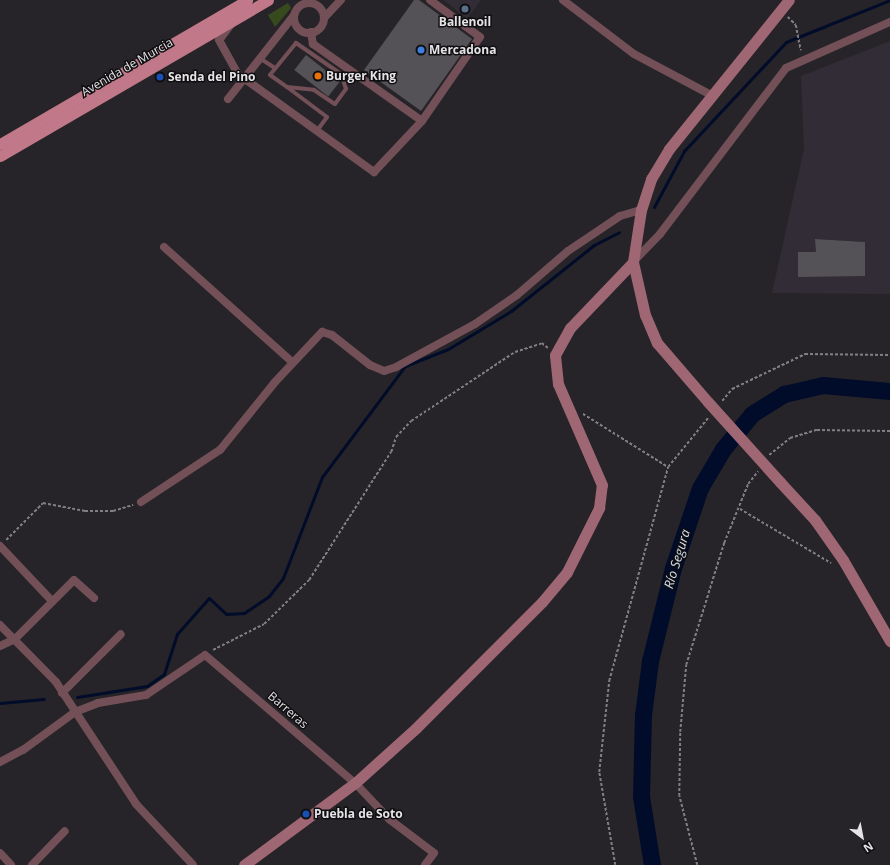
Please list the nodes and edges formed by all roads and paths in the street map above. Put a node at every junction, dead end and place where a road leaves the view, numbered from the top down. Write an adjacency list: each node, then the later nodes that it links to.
1 (247, 0): 15 (main road, Avenida de Murcia)
2 (268, 0): 10 (main road, Avenida de Murcia)
3 (341, 0): 9 (street)
4 (430, 0): 23 (street)
5 (564, 0): 21 (street)
6 (789, 0): 21 (main road)
7 (317, 2): 8 (street); 9 (street)
8 (294, 15): 13 (street); 16 (street)
9 (324, 18): 13 (street)
10 (236, 19): 15 (main road, Avenida de Murcia); 19 (street)
11 (890, 22): 29 (street)
12 (796, 25): 14 (path)
13 (311, 32): 23 (street)
14 (800, 47)
15 (164, 54): 18 (main road, Avenida de Murcia)
16 (261, 59): 17 (lane); 19 (street)
17 (275, 68): 20 (lane); 20 (lane)
18 (124, 78): 25 (main road, Avenida de Murcia); 26 (main road, Avenida de Murcia)
19 (245, 80): 22 (street); 24 (street)
20 (287, 87): 24 (lane)
21 (711, 95): 27 (main road)
22 (228, 99)
23 (422, 121): 24 (street)
24 (317, 131)
25 (0, 144)
26 (0, 156)
27 (641, 210): 29 (main road); 32 (street)
28 (164, 247): 32 (street)
29 (633, 262): 30 (main road); 33 (main road)
30 (555, 355): 34 (main road); 51 (path)
31 (890, 355): 33 (path)
32 (292, 362): 40 (street)
33 (712, 404): 43 (main road, bridge)
34 (569, 409): 38 (path); 55 (main road)
35 (712, 413): 38 (path)
36 (890, 430): 37 (path)
37 (768, 457)
38 (668, 467): 63 (path)
39 (760, 468): 41 (path)
40 (141, 502): 42 (path)
41 (740, 509): 43 (path); 64 (path)
42 (0, 546): 45 (street)
43 (846, 564): 49 (main road)
44 (94, 598): 45 (street)
45 (52, 601): 48 (street)
46 (0, 625): 48 (street)
47 (121, 634): 52 (street)
48 (15, 639): 50 (street); 52 (street)
49 (890, 641)
50 (0, 646)
51 (205, 655): 53 (street); 55 (street, Barreras)
52 (62, 693): 53 (street)
53 (75, 712): 54 (street); 60 (street)
54 (0, 762)
55 (355, 784): 61 (main road); 62 (street, Barreras)
56 (66, 831): 59 (street)
57 (0, 854): 58 (street)
58 (11, 865)
59 (32, 865)
60 (193, 865)
61 (244, 865)
62 (425, 865)
63 (615, 865)
64 (697, 865)

